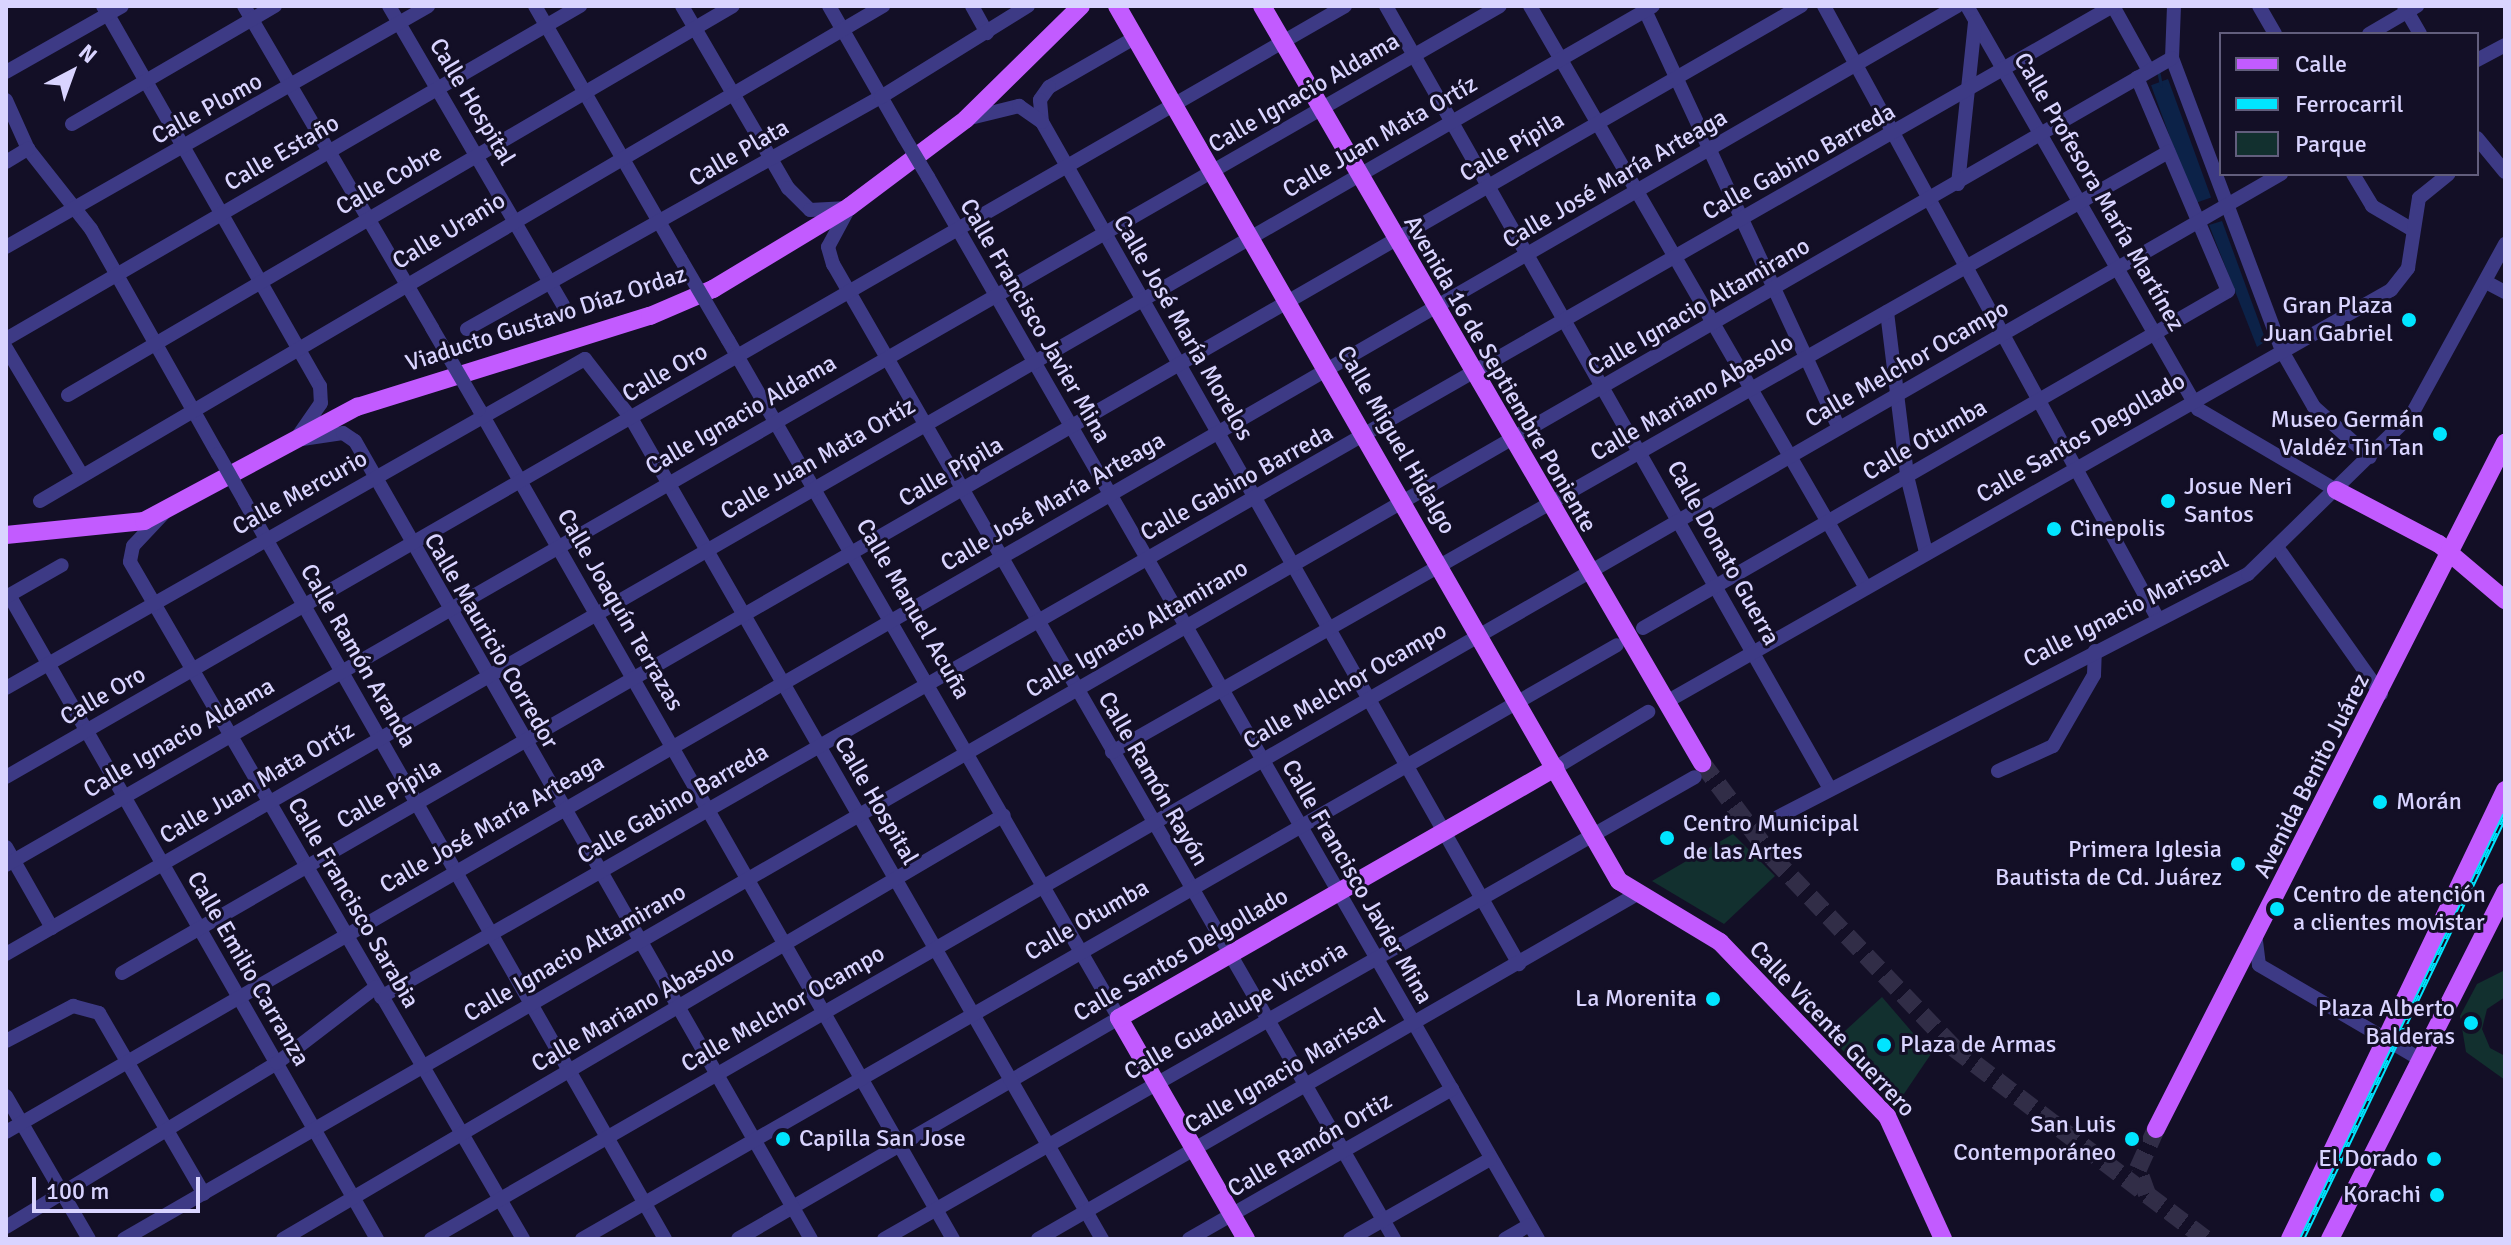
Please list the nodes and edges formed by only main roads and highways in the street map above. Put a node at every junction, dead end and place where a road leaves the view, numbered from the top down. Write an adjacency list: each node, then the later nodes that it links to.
1 (1081, 6): 6 (main road, Viaducto Gustavo Díaz Ordaz)
2 (1117, 6): 9 (main road, Calle Miguel Hidalgo)
3 (1262, 6): 10 (main road, Avenida 16 de Septiembre Poniente)
4 (2505, 443): 7 (main road, Avenida Benito Juárez)
5 (2336, 490): 7 (main road)
6 (6, 535)
7 (2452, 553): 8 (main road); 15 (main road, Avenida Benito Juárez)
8 (2505, 600)
9 (1555, 768): 13 (main road, Calle Miguel Hidalgo); 14 (main road, Calle Santos Delgollado)
10 (1699, 770)
11 (2504, 793): 18 (main road)
12 (2505, 892): 19 (main road)
13 (1637, 894): 17 (main road, Calle Vicente Guerrero)
14 (1119, 1018): 16 (main road, Calle Manuel Acuña)
15 (2156, 1129)
16 (1246, 1239)
17 (1943, 1239)
18 (2290, 1239)
19 (2330, 1239)

